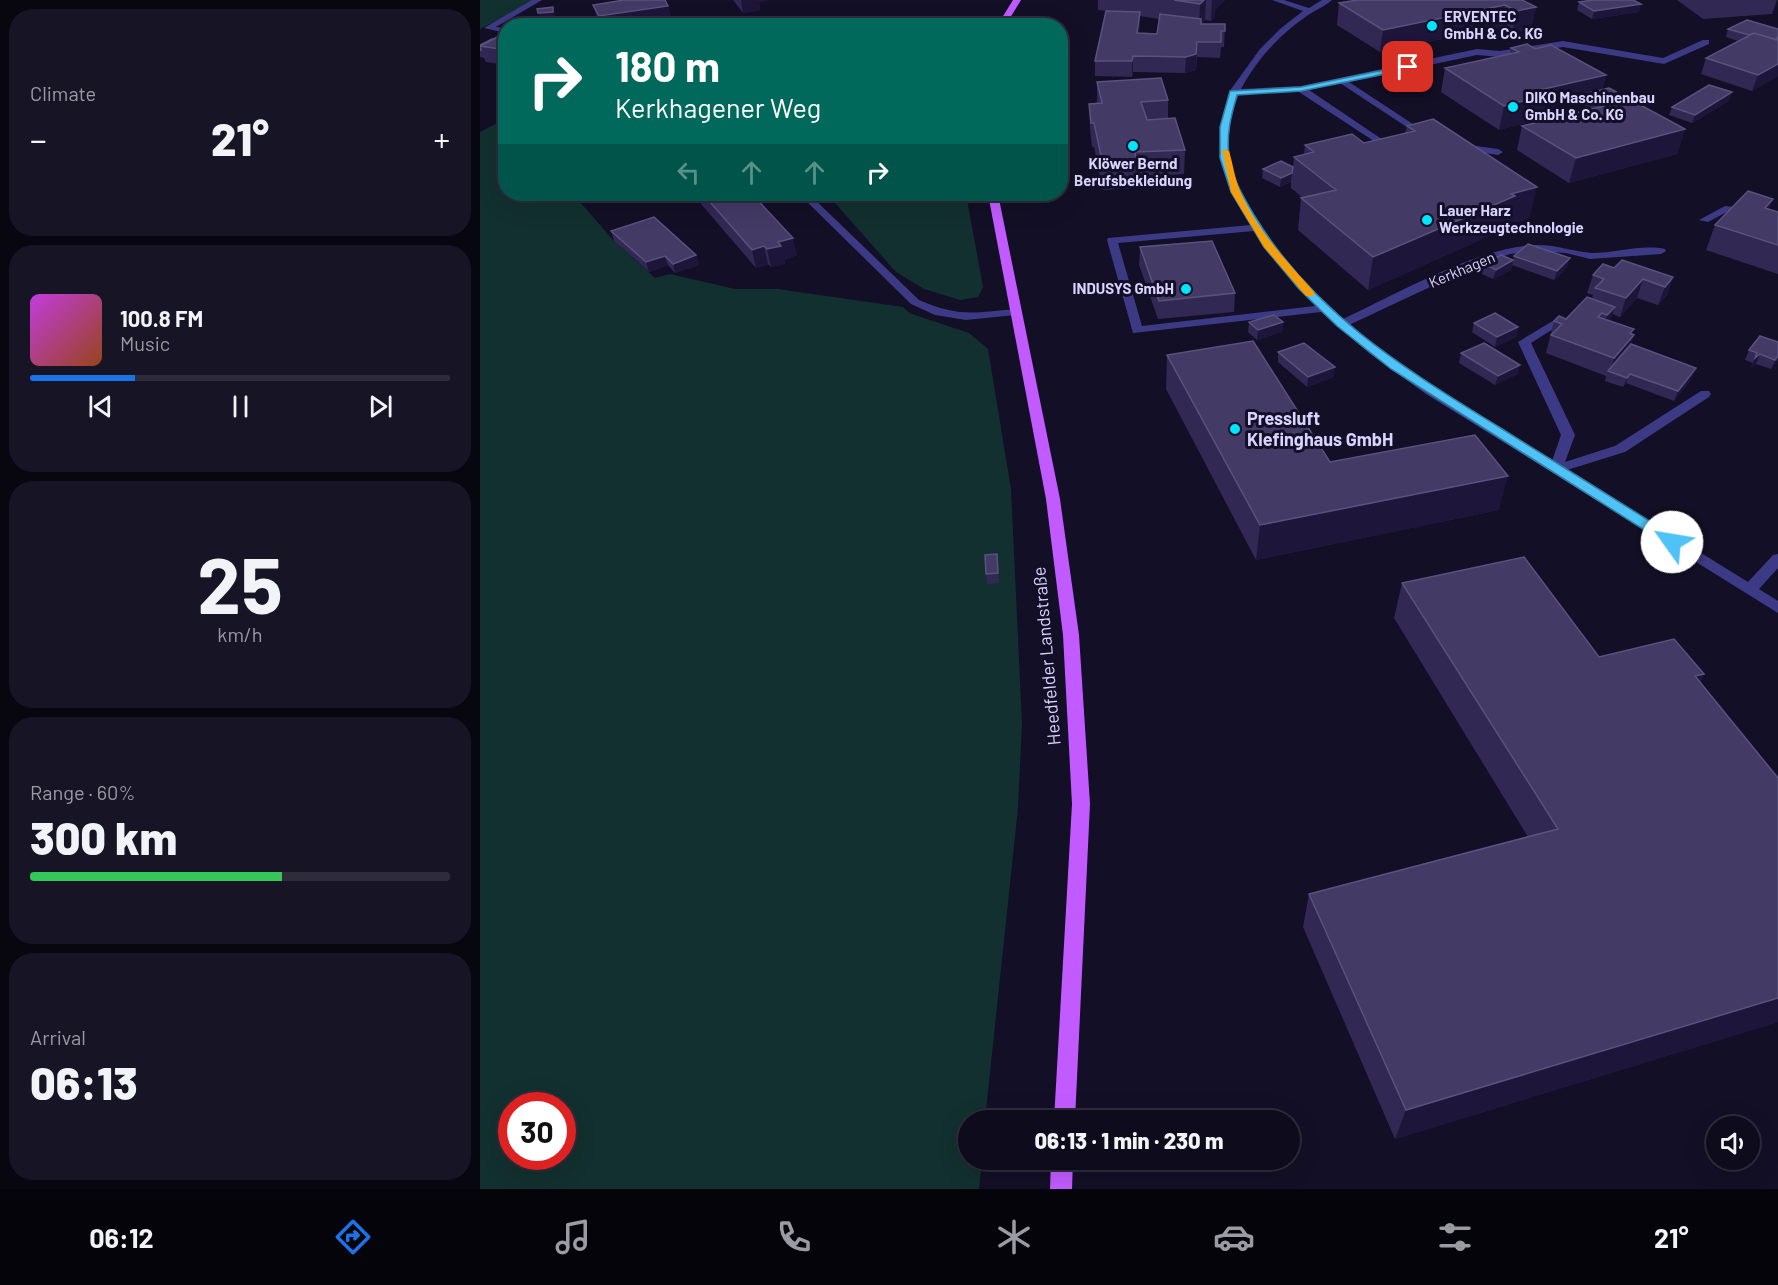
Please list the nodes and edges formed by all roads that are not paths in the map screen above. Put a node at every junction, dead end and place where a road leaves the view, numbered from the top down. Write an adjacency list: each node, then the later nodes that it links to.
1 (538, 0): 6 (street)
2 (1017, 0): 7 (main road)
3 (1275, 0): 5 (street)
4 (1328, 0): 5 (street)
5 (1308, 10): 13 (street)
6 (506, 18)
7 (1005, 18)
8 (498, 22): 9 (street)
9 (498, 30)
10 (1706, 42): 11 (street)
11 (1342, 81): 12 (street); 15 (street)
12 (1301, 89): 13 (street); 14 (street)
13 (1233, 92): 20 (street)
14 (1386, 146)
15 (1498, 152)
16 (811, 201): 23 (street)
17 (994, 201): 23 (main road, Heedfelder Landstraße)
18 (1778, 218): 19 (street)
19 (1704, 220)
20 (1257, 228): 22 (street); 22 (street)
21 (1661, 251): 24 (street, Kerkhagen)
22 (1324, 308): 24 (street)
23 (1016, 312): 31 (main road, Heedfelder Landstraße)
24 (1341, 324): 27 (street)
25 (1555, 324): 27 (street)
26 (1705, 394): 27 (street)
27 (1556, 470): 29 (street)
28 (1778, 559): 29 (street)
29 (1749, 589): 30 (street)
30 (1778, 608)
31 (1066, 1110)
32 (1062, 1170): 33 (main road)
33 (1061, 1189)

